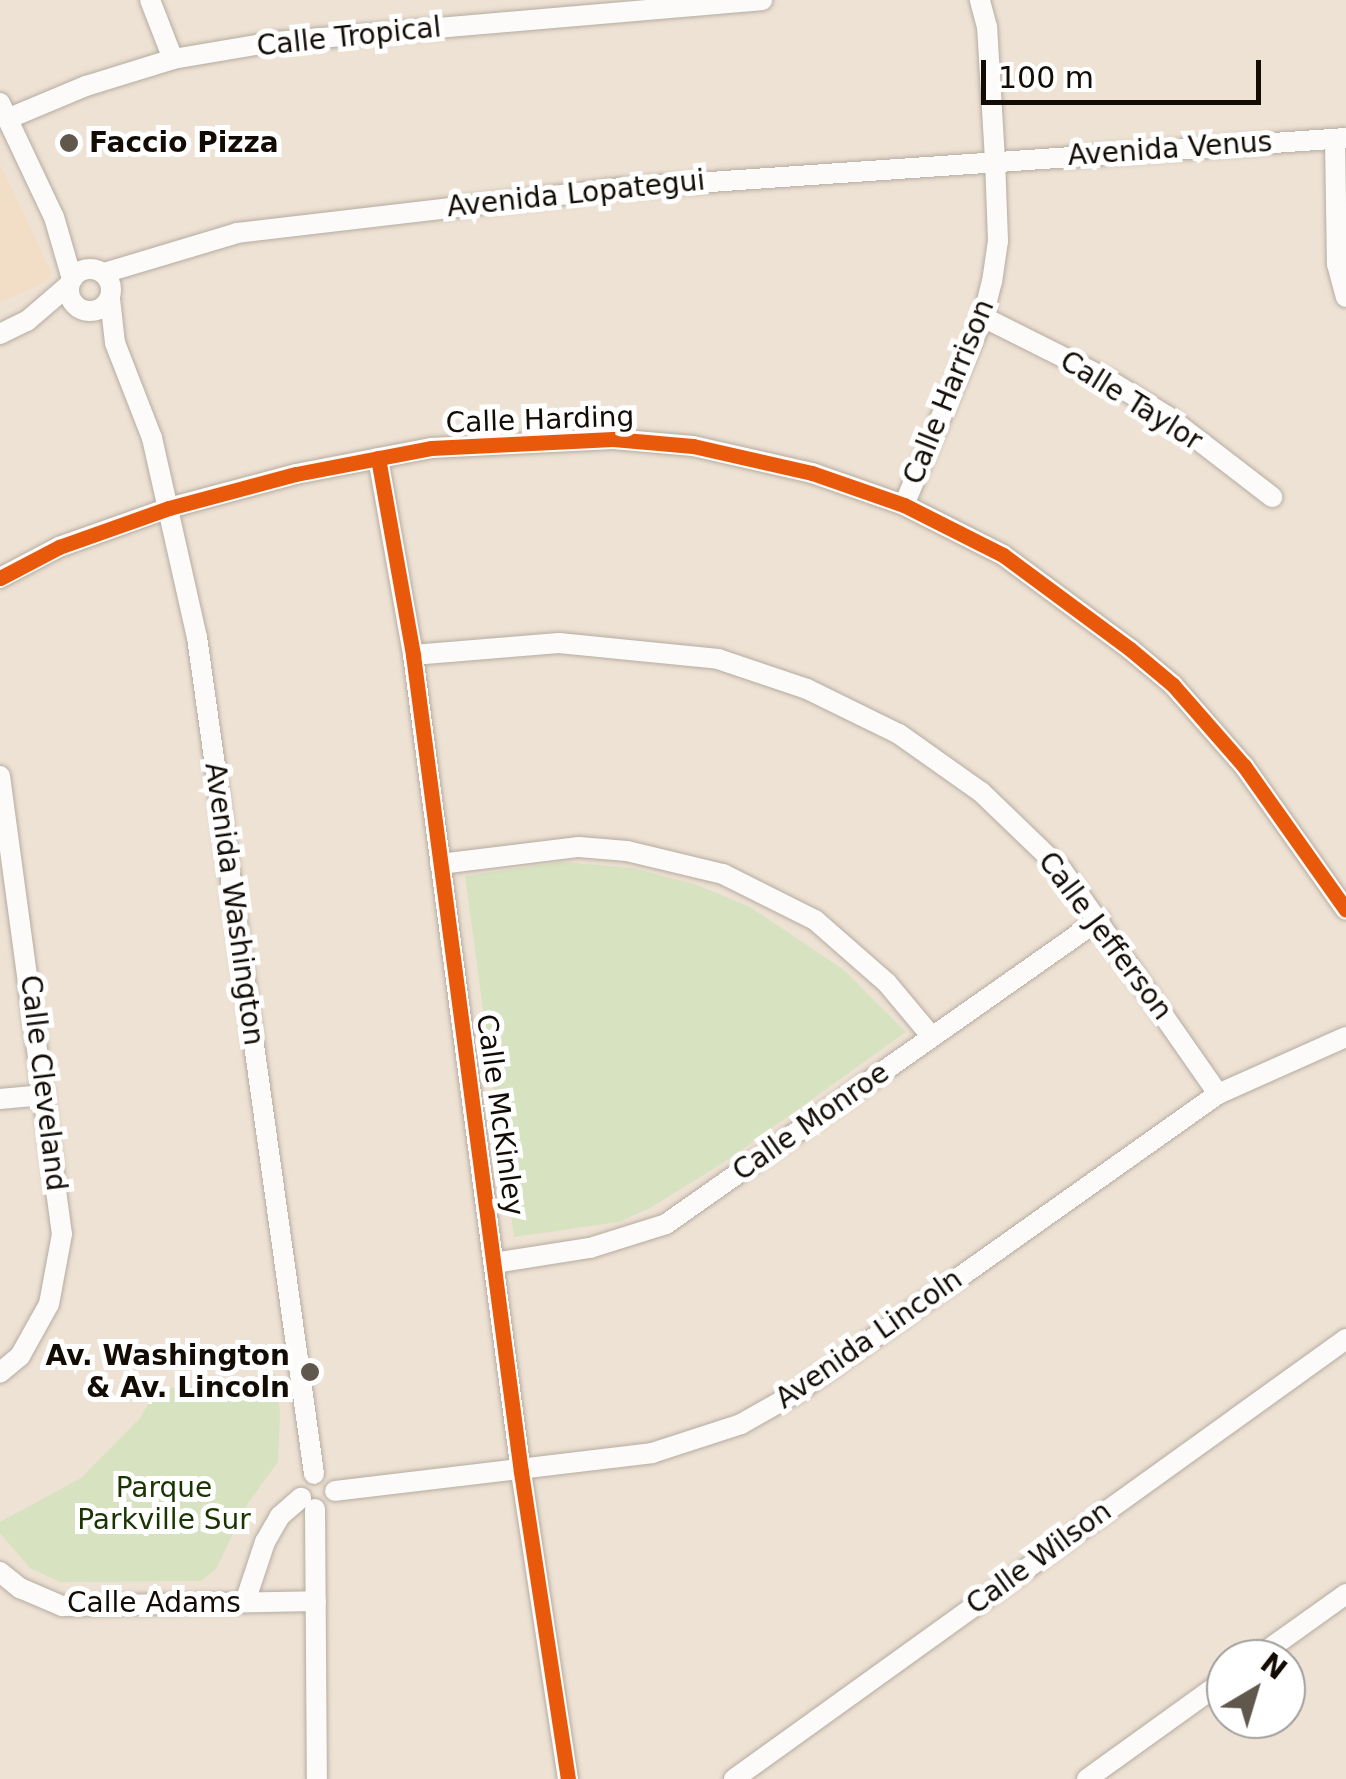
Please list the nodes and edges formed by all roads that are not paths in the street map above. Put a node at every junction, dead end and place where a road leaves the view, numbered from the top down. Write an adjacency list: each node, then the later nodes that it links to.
1 (150, 0): 4 (street)
2 (762, 0): 4 (street, Calle Tropical)
3 (980, 0): 7 (street, Calle Harrison)
4 (173, 59): 5 (street, Calle Tropical)
5 (4, 111): 8 (street)
6 (1340, 139): 7 (street, Avenida Venus); 9 (street)
7 (994, 160): 8 (street, Avenida Lopategui); 11 (street, Calle Harrison)
8 (93, 283): 10 (street, Avenida Washington); 10 (street, Avenida Lopategui); 12 (street, Avenida Lopategui); 14 (street, Avenida Washington)
9 (1346, 296)
10 (84, 310): 12 (street, Avenida Lopategui); 14 (street, Avenida Washington)
11 (983, 317): 16 (street, Calle Taylor); 17 (street, Calle Harrison)
12 (27, 320): 13 (street, Avenida Lopategui)
13 (0, 334)
14 (115, 343): 18 (street, Avenida Washington)
15 (378, 458): 17 (street, Calle Harding); 18 (street, Calle Harding); 20 (street, Calle McKinley)
16 (1272, 497)
17 (904, 505): 24 (street, Calle Harding)
18 (169, 508): 19 (street, Calle Harding); 35 (street, Avenida Washington)
19 (0, 578)
20 (413, 655): 22 (street, Calle McKinley); 25 (street, Calle Jefferson)
21 (0, 776): 23 (street, Calle Cleveland)
22 (440, 864): 26 (street); 31 (street, Calle McKinley)
23 (8, 883): 29 (street, Calle Cleveland)
24 (1346, 910)
25 (1100, 919): 26 (street, Calle Monroe); 28 (street, Calle Jefferson)
26 (932, 1037): 31 (street, Calle Monroe)
27 (1346, 1037): 28 (street, Avenida Lincoln)
28 (1218, 1094): 34 (street, Avenida Lincoln)
29 (44, 1095): 30 (street); 33 (street, Calle Cleveland)
30 (0, 1100)
31 (494, 1263): 34 (street, Calle McKinley)
32 (1346, 1339): 46 (street, Calle Wilson)
33 (0, 1373)
34 (521, 1472): 36 (street, Avenida Lincoln); 45 (street, Calle McKinley)
35 (314, 1474): 36 (street); 37 (street)
36 (335, 1491): 37 (street)
37 (308, 1503): 40 (street); 41 (street)
38 (0, 1572): 41 (street, Calle Adams)
39 (1346, 1594): 42 (street)
40 (316, 1601): 41 (street, Calle Adams); 44 (street)
41 (244, 1602)
42 (1282, 1639)
43 (1206, 1694): 47 (street)
44 (317, 1779)
45 (568, 1779)
46 (734, 1779)
47 (1087, 1779)

